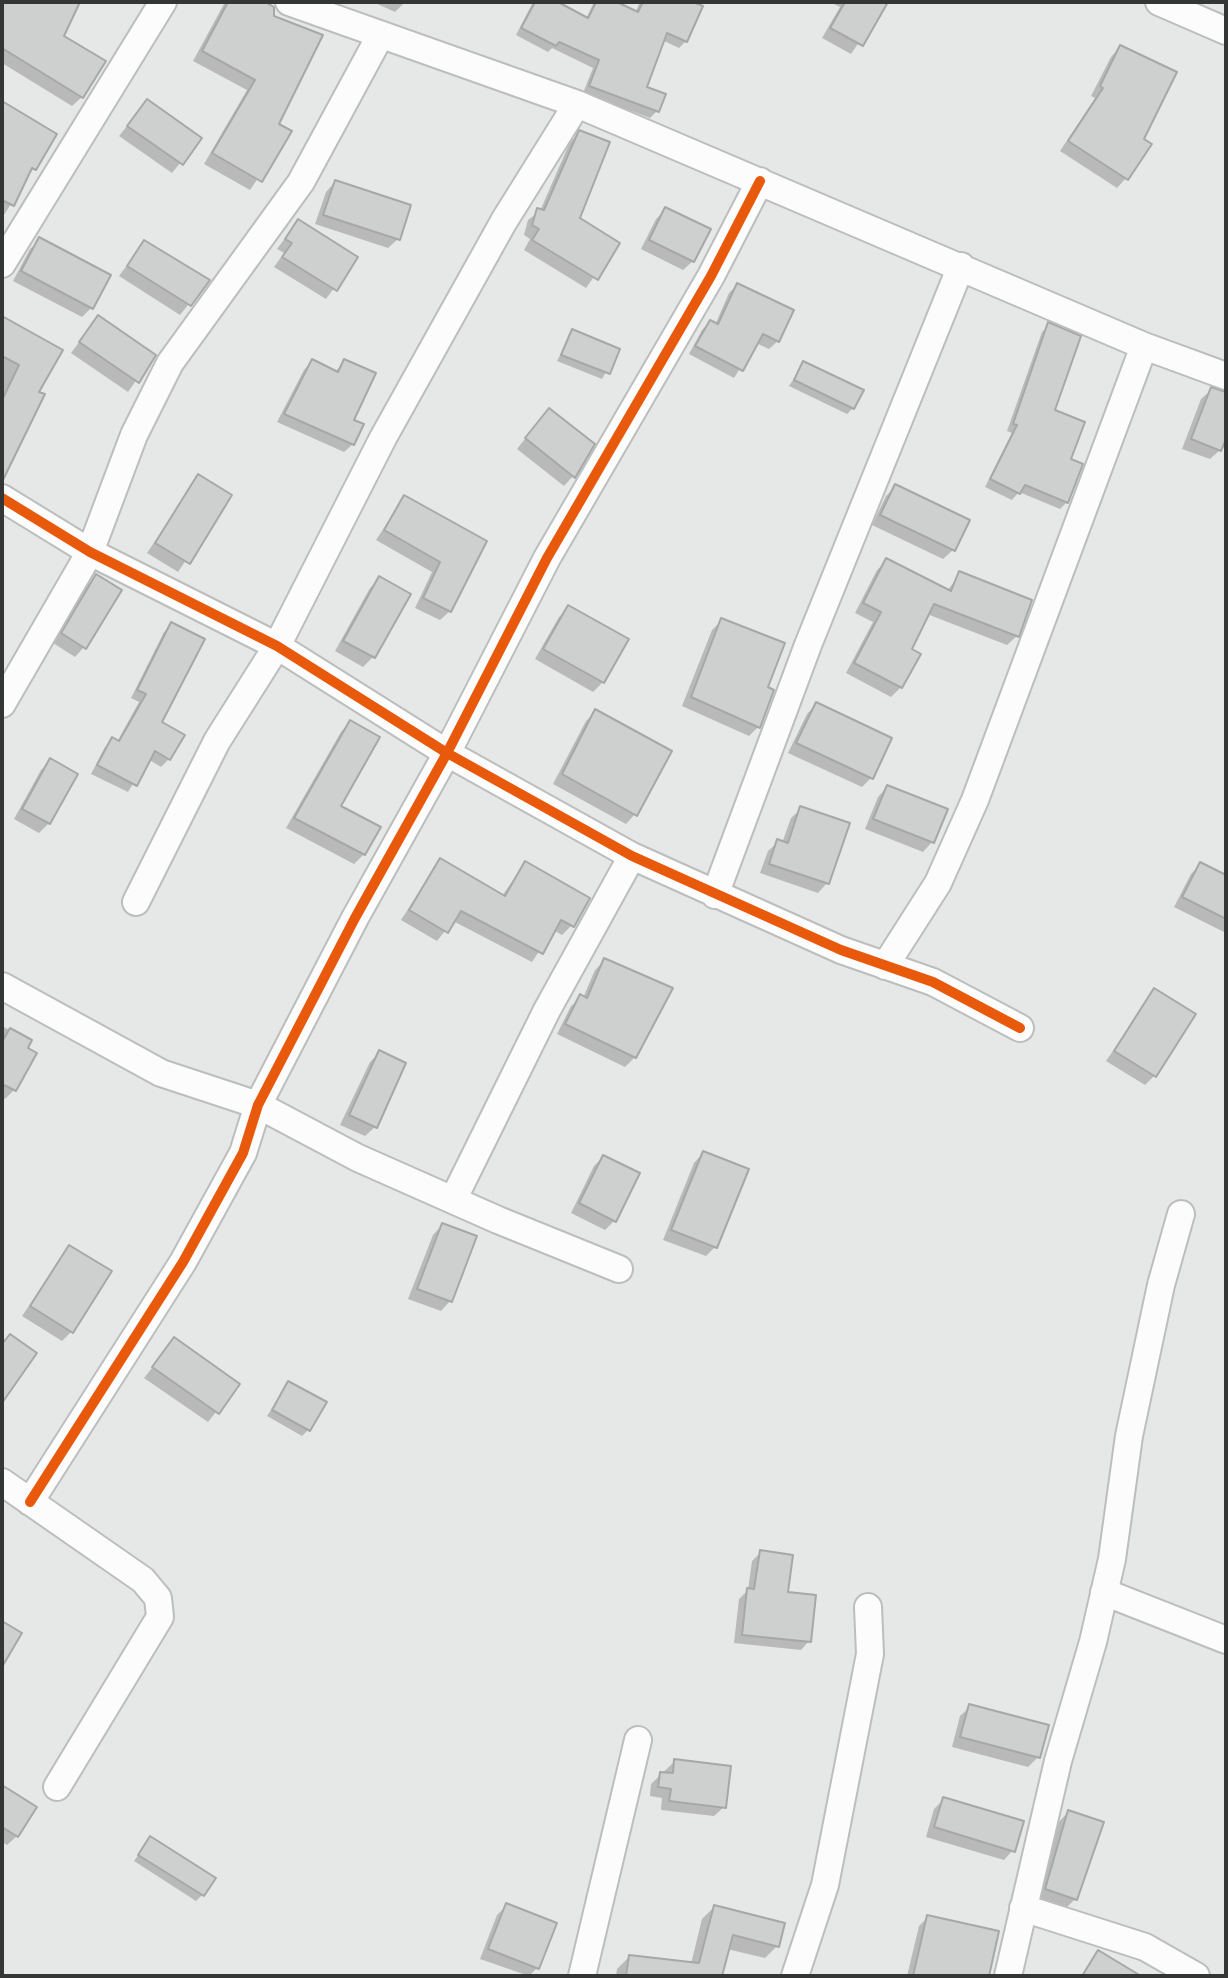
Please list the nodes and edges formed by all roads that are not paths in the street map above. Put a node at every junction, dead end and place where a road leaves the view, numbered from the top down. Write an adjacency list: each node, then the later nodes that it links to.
1 (163, 2): 8 (street)
2 (289, 2): 5 (street)
3 (1159, 2): 4 (street)
4 (1226, 31)
5 (380, 36): 6 (street); 13 (street)
6 (577, 104): 7 (street); 14 (street)
7 (760, 181): 9 (street); 16 (street)
8 (2, 264)
9 (961, 266): 10 (street); 18 (street)
10 (1144, 346): 11 (street); 20 (street)
11 (1226, 376)
12 (2, 498): 13 (street)
13 (90, 552): 14 (street); 15 (street)
14 (277, 646): 16 (street); 19 (street)
15 (2, 704)
16 (447, 753): 17 (street); 23 (street)
17 (632, 856): 18 (street); 24 (street)
18 (715, 895): 20 (street)
19 (136, 902)
20 (885, 966): 22 (street)
21 (2, 986): 23 (street)
22 (1020, 1028)
23 (258, 1105): 24 (street); 28 (street)
24 (453, 1200): 26 (street)
25 (1181, 1214): 29 (street)
26 (619, 1269)
27 (2, 1482): 28 (street)
28 (30, 1502): 33 (street)
29 (1104, 1592): 31 (street); 34 (street)
30 (868, 1607): 36 (street)
31 (1226, 1640)
32 (638, 1740): 35 (street)
33 (57, 1787)
34 (1023, 1908): 37 (street); 38 (street)
35 (582, 1976)
36 (795, 1976)
37 (1008, 1976)
38 (1196, 1976)

